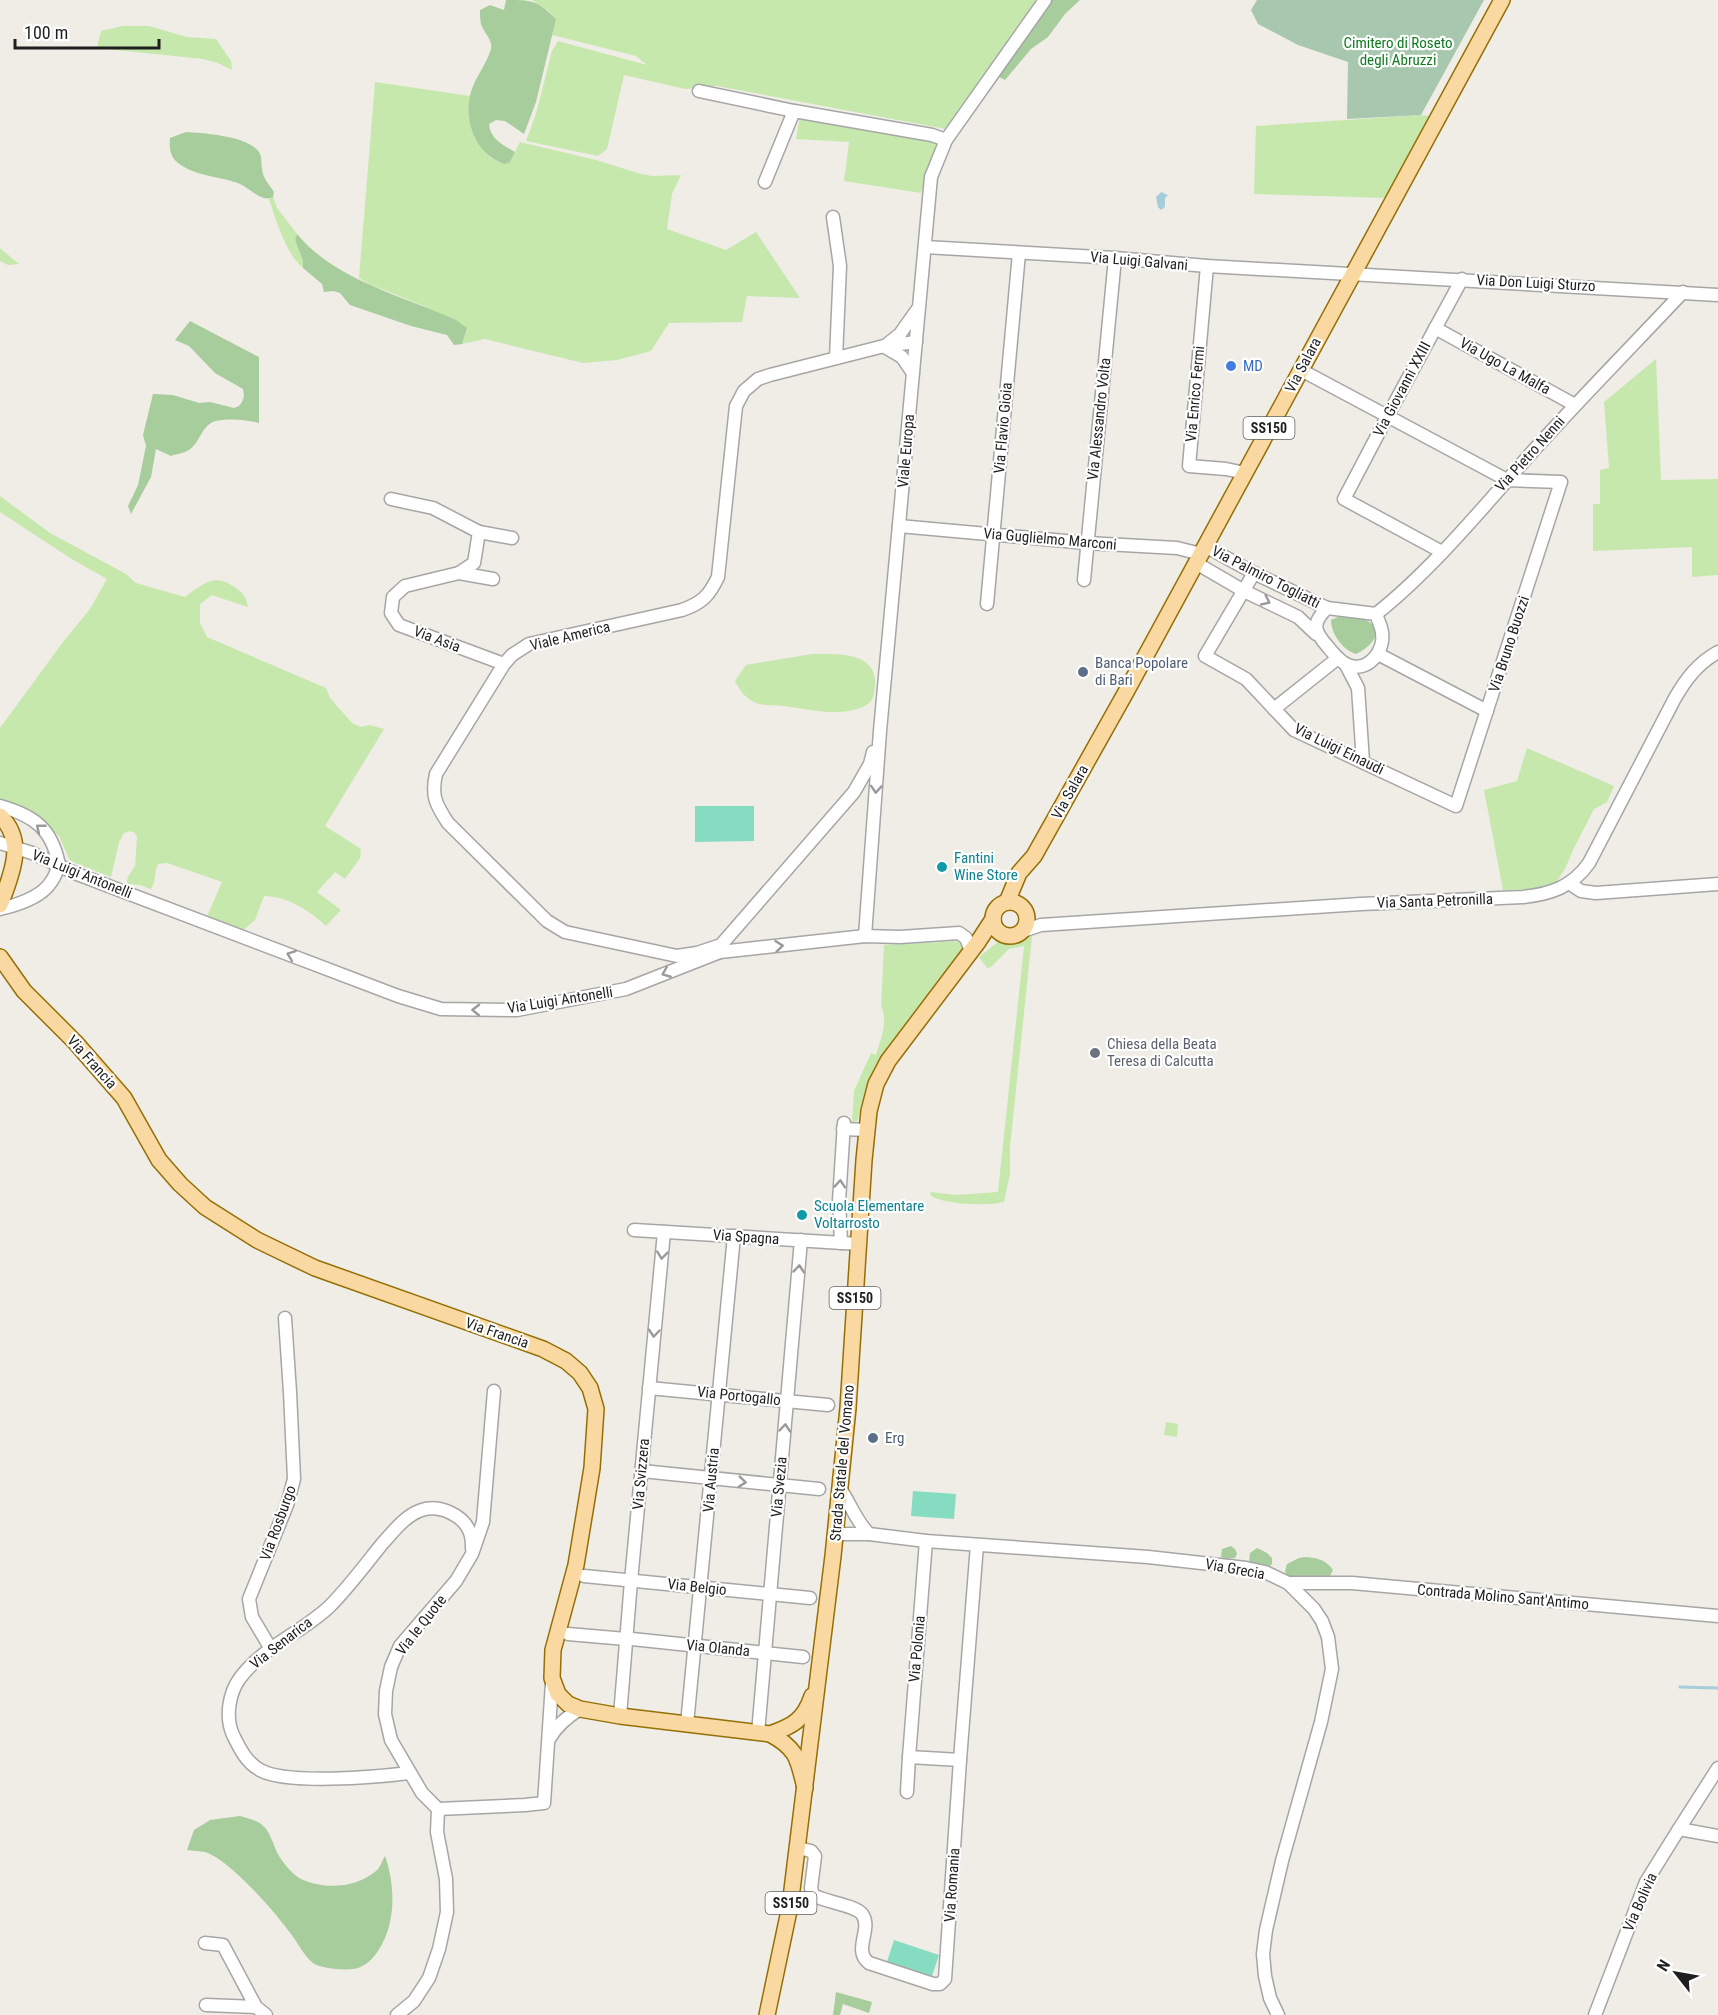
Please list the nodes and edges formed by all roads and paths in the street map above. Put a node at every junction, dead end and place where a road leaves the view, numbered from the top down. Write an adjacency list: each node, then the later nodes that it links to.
1 (1045, 0): 5 (street, Viale Europa)
2 (1502, 0): 12 (main road, Via Salara / SS150)
3 (699, 90): 4 (street)
4 (794, 111): 5 (street); 6 (street)
5 (946, 140): 8 (street, Viale Europa)
6 (765, 182)
7 (833, 217): 20 (street)
8 (925, 247): 9 (street, Via Luigi Galvani); 16 (street, Viale Europa)
9 (1019, 252): 10 (street, Via Luigi Galvani); 30 (street, Via Flavio Gioia)
10 (1115, 258): 11 (street, Via Luigi Galvani); 32 (street, Via Alessandro Volta)
11 (1207, 266): 12 (street, Via Luigi Galvani); 25 (street, Via Enrico Fermi)
12 (1353, 274): 13 (street, Via Don Luigi Sturzo); 21 (main road, Via Salara / SS150)
13 (1462, 279): 14 (street, Via Don Luigi Sturzo); 17 (street, Via Giovanni XXIII)
14 (1683, 292): 15 (street, Via Don Luigi Sturzo); 23 (street, Via Pietro Nenni)
15 (1718, 295)
16 (919, 307): 18 (street, Viale Europa); 19 (street)
17 (1436, 328): 23 (street, Via Ugo La Malfa); 24 (street, Via Giovanni XXIII)
18 (916, 342): 19 (street, Viale America); 22 (street, Viale Europa)
19 (884, 346): 20 (street, Viale America); 22 (street)
20 (836, 358): 47 (street, Viale America)
21 (1301, 370): 24 (street); 25 (main road, Via Salara / SS150)
22 (913, 374): 28 (street, Viale Europa)
23 (1575, 405): 26 (street, Via Pietro Nenni)
24 (1387, 417): 26 (street); 33 (street, Via Giovanni XXIII)
25 (1245, 473): 34 (main road, Via Salara / SS150)
26 (1507, 480): 33 (street, Via Pietro Nenni); 49 (street, Via Bruno Buozzi)
27 (391, 499): 29 (street)
28 (899, 526): 30 (street, Via Guglielmo Marconi); 50 (street, Viale Europa)
29 (479, 532): 31 (street); 35 (street)
30 (993, 535): 32 (street, Via Guglielmo Marconi); 40 (street, Via Flavio Gioia)
31 (512, 538)
32 (1087, 543): 34 (street, Via Guglielmo Marconi); 38 (street, Via Alessandro Volta)
33 (1442, 552): 42 (street, Via Pietro Nenni)
34 (1201, 554): 36 (street, Via Palmiro Togliatti); 39 (street, Via Palmiro Togliatti); 57 (main road, Via Salara / SS150)
35 (459, 573): 37 (street, Via Asia); 47 (street, Via Asia)
36 (1254, 573): 39 (street); 41 (street, Via Palmiro Togliatti)
37 (493, 579)
38 (1083, 580)
39 (1244, 591): 43 (street, Via Palmiro Togliatti, one-way to 43); 48 (street, Via Luigi Einaudi)
40 (987, 604)
41 (1327, 608): 42 (street); 43 (street)
42 (1376, 614): 45 (street)
43 (1316, 634): 46 (street)
44 (1718, 652): 59 (street, Via Santa Petronilla)
45 (1378, 654): 46 (street); 49 (street)
46 (1342, 662): 48 (street); 51 (street)
47 (504, 664): 70 (street, Viale America)
48 (1274, 709): 51 (street, Via Luigi Einaudi)
49 (1487, 711): 53 (street, Via Bruno Buozzi)
50 (880, 731): 68 (street, Viale Europa, one-way to 68); 70 (street)
51 (1363, 762): 53 (street, Via Luigi Einaudi)
52 (0, 806): 58 (street, one-way to 52)
53 (1456, 806)
54 (0, 816): 56 (main road)
55 (0, 843): 56 (street, Via Luigi Antonelli)
56 (16, 848): 58 (street, Via Luigi Antonelli); 62 (main road)
57 (1034, 856): 61 (main road, Via Salara / SS150); 63 (main road, Via Salara / SS150)
58 (59, 865): 62 (street); 70 (street, Via Luigi Antonelli, one-way to 58)
59 (1569, 884): 60 (street); 65 (street, Via Santa Petronilla)
60 (1718, 884)
61 (1007, 902): 63 (main road); 64 (main road)
62 (0, 907)
63 (1025, 912): 65 (street); 66 (main road)
64 (993, 918): 67 (main road); 69 (main road, Strada Statale del Vomano / SS150)
65 (1041, 925): 66 (street, Via Santa Petronilla)
66 (1020, 932): 67 (main road)
67 (1001, 933): 69 (main road)
68 (865, 936): 69 (street, Via Luigi Antonelli); 70 (street, Via Luigi Antonelli, one-way to 68)
69 (975, 946): 72 (main road, Strada Statale del Vomano / SS150)
70 (721, 949)
71 (0, 957): 110 (main road, Via Francia)
72 (867, 1130): 77 (street, one-way to 72); 78 (main road, Strada Statale del Vomano / SS150)
73 (634, 1230): 74 (street, Via Spagna)
74 (664, 1232): 75 (street, Via Spagna); 80 (street, Via Svizzera, one-way to 80)
75 (734, 1236): 76 (street, Via Spagna); 82 (street, Via Austria)
76 (801, 1240): 77 (street, Via Spagna); 83 (street, Via Svezia, one-way to 76)
77 (841, 1243): 78 (street, Via Spagna)
78 (859, 1244): 89 (main road, Strada Statale del Vomano / SS150)
79 (285, 1318): 106 (street, Via Rosburgo)
80 (649, 1388): 82 (street, Via Portogallo); 85 (street, Via Svizzera)
81 (494, 1391): 95 (street, Via le Quote)
82 (718, 1394): 83 (street, Via Portogallo); 86 (street, Via Austria)
83 (787, 1401): 84 (street, Via Portogallo); 87 (street, Via Svezia, one-way to 83)
84 (828, 1405)
85 (642, 1472): 86 (street); 97 (street, Via Svizzera)
86 (711, 1479): 87 (street, one-way to 87); 99 (street, Via Austria)
87 (780, 1486): 88 (street); 100 (street, Via Svezia)
88 (819, 1489)
89 (840, 1490): 90 (street); 91 (main road, Strada Statale del Vomano / SS150)
90 (859, 1524): 91 (street); 92 (street)
91 (836, 1526): 92 (street, Via Grecia); 109 (main road, Strada Statale del Vomano / SS150)
92 (869, 1534): 93 (street, Via Grecia)
93 (926, 1541): 94 (street, Via Grecia); 118 (street, Via Polonia)
94 (977, 1545): 98 (street, Via Grecia); 119 (street, Via Romania)
95 (472, 1554): 106 (street, Via Senarica); 121 (street, Via le Quote)
96 (584, 1576): 97 (street, Via Belgio)
97 (631, 1581): 99 (street, Via Belgio); 104 (street, Via Svizzera)
98 (1288, 1583): 102 (street, Contrada Molino Sant'Antimo); 134 (street, Via Grecia)
99 (701, 1588): 100 (street, Via Belgio); 105 (street, Via Austria)
100 (770, 1595): 101 (street, Via Belgio); 107 (street, Via Svezia)
101 (810, 1598)
102 (1718, 1616)
103 (568, 1634): 104 (street, Via Olanda)
104 (629, 1640): 105 (street, Via Olanda); 112 (street, Via Svizzera)
105 (695, 1645): 107 (street, Via Olanda); 114 (street, Via Austria)
106 (271, 1649): 121 (street, Via Senarica)
107 (764, 1653): 108 (street, Via Olanda); 115 (street, Via Svezia)
108 (803, 1657)
109 (819, 1672): 115 (main road); 116 (main road, Strada Statale del Vomano / SS150)
110 (552, 1678): 111 (main road); 113 (street)
111 (574, 1706): 112 (main road); 113 (street); 117 (street)
112 (620, 1716): 114 (main road)
113 (550, 1717): 117 (street)
114 (687, 1724): 115 (main road)
115 (774, 1734): 116 (main road); 122 (main road)
116 (811, 1738): 122 (main road, Strada Statale del Vomano / SS150)
117 (549, 1740): 124 (street)
118 (909, 1757): 119 (street); 123 (street, Via Polonia)
119 (960, 1760): 127 (street, Via Romania)
120 (1718, 1768): 125 (street, Via Bolivia)
121 (410, 1773): 124 (street, Via le Quote)
122 (805, 1788): 127 (main road, Strada Statale del Vomano / SS150)
123 (907, 1792)
124 (438, 1809): 132 (street)
125 (1679, 1829): 126 (street); 135 (street, Via Bolivia)
126 (1718, 1836)
127 (798, 1848): 133 (main road, Strada Statale del Vomano / SS150)
128 (205, 1943): 130 (street)
129 (206, 2005): 130 (street)
130 (256, 2007): 131 (street)
131 (266, 2015)
132 (396, 2015)
133 (767, 2015)
134 (1278, 2015)
135 (1595, 2015)

